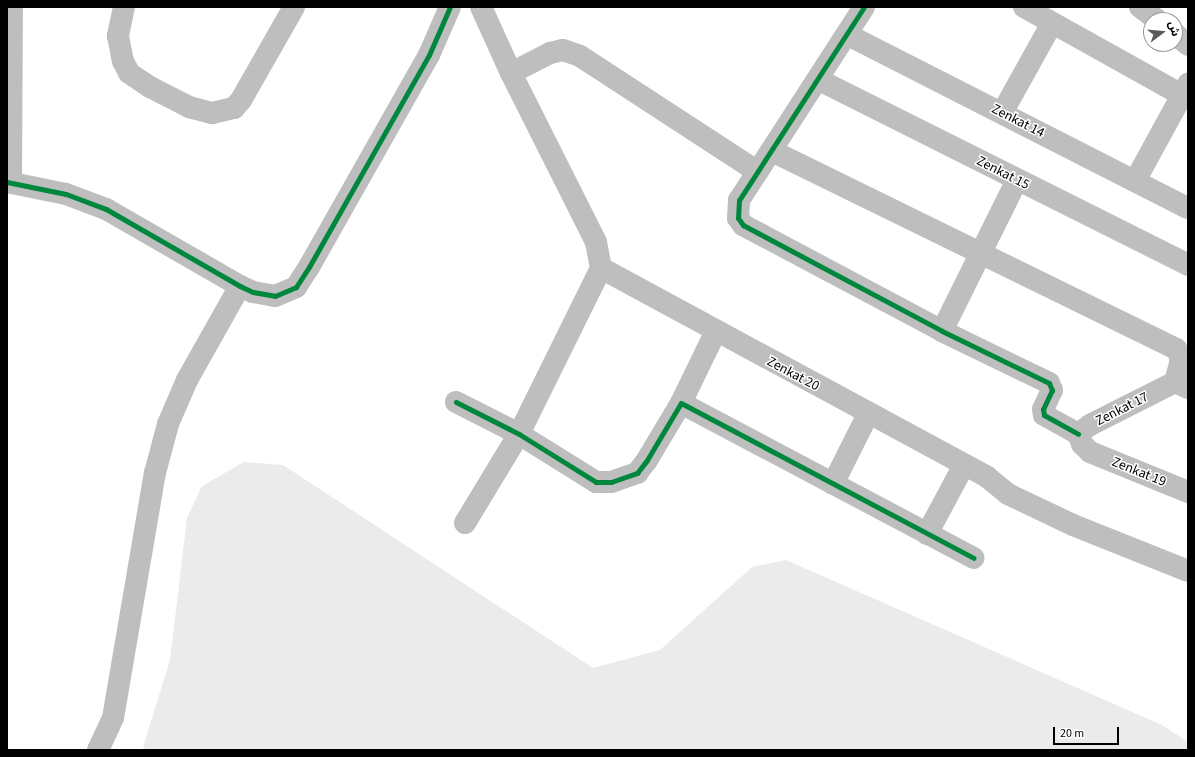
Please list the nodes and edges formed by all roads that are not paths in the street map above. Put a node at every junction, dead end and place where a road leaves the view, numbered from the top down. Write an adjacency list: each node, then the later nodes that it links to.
1 (12, 7): 18 (street)
2 (124, 7): 3 (street)
3 (294, 7)
4 (450, 7): 23 (street)
5 (481, 7): 10 (street)
6 (864, 7): 9 (street)
7 (1024, 7): 8 (street)
8 (1052, 23): 12 (street); 13 (street)
9 (848, 35): 11 (street); 13 (street, Zenkat 14)
10 (511, 73): 15 (street); 22 (street)
11 (819, 80): 14 (street); 16 (street, Zenkat 15)
12 (1185, 89): 17 (street)
13 (1002, 113): 17 (street, Zenkat 14)
14 (772, 151): 15 (street); 20 (street)
15 (758, 172): 24 (street)
16 (1017, 180): 20 (street); 21 (street, Zenkat 15)
17 (1135, 181): 19 (street, Zenkat 14)
18 (9, 182): 23 (street)
19 (1188, 208)
20 (980, 254): 24 (street); 26 (street)
21 (1188, 265)
22 (601, 268): 25 (street, Zenkat 20); 30 (street)
23 (240, 286): 39 (street)
24 (942, 330): 31 (street)
25 (716, 331): 28 (street); 29 (street, Zenkat 20)
26 (1182, 385): 31 (street, Zenkat 17)
27 (456, 402): 30 (street)
28 (681, 403): 30 (street); 33 (street)
29 (868, 414): 32 (street, Zenkat 20); 33 (street)
30 (519, 434): 35 (street)
31 (1078, 434): 34 (street, Zenkat 19)
32 (964, 465): 36 (street); 38 (street, Zenkat 20)
33 (833, 484): 36 (street)
34 (1188, 492)
35 (465, 523)
36 (927, 534): 37 (street)
37 (974, 558)
38 (1188, 572)
39 (98, 750)

